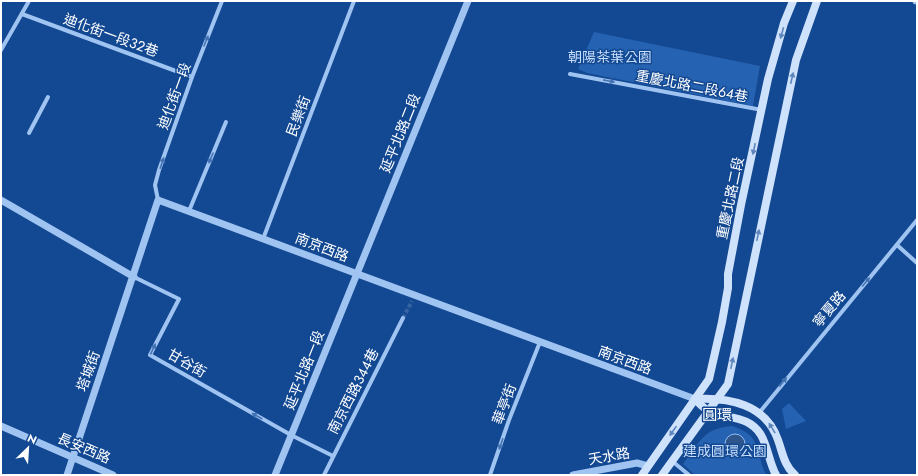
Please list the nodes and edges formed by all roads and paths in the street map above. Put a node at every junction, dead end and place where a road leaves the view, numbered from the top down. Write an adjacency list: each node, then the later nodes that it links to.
1 (29, 1): 7 (street)
2 (222, 1): 10 (street, 迪化街一段, one-way to 2)
3 (354, 1): 19 (street, 民樂街)
4 (468, 1): 22 (street, 延平北路二段)
5 (793, 1): 12 (main road, 重慶北路二段, one-way to 12)
6 (817, 1): 26 (main road, one-way to 6)
7 (22, 14): 8 (street); 10 (street, 迪化街一段32巷)
8 (1, 50)
9 (570, 74): 12 (street, 重慶北路二段64巷, one-way to 12)
10 (192, 77): 16 (street, 迪化街一段, one-way to 10)
11 (48, 97): 14 (street)
12 (762, 110): 27 (main road, 重慶北路二段, one-way to 27)
13 (226, 122): 17 (street, one-way to 17)
14 (29, 133)
15 (1, 200): 23 (street)
16 (158, 200): 17 (street, 南京西路); 23 (street)
17 (189, 211): 19 (street, 南京西路)
18 (917, 220): 20 (street, 寧夏路)
19 (263, 239): 22 (street, 南京西路)
20 (897, 245): 21 (street); 29 (street, 寧夏路, one-way to 20)
21 (917, 263)
22 (357, 275): 25 (street, 南京西路); 31 (street, 延平北路一段)
23 (134, 277): 31 (street, 甘谷街, one-way to 23); 32 (street, 塔城街)
24 (403, 318): 33 (street, 南京西路344巷)
25 (540, 342): 27 (street, 南京西路); 40 (street, 華亭街, one-way to 40)
26 (718, 398): 27 (main road, 南京西路); 28 (main road); 29 (main road, 南京西路)
27 (695, 399): 28 (main road, 南京西路); 35 (main road, 重慶北路二段, one-way to 35)
28 (708, 411): 34 (main road); 45 (main road)
29 (760, 413): 46 (main road, 南京西路, one-way to 29)
30 (1, 426): 32 (street, 長安西路)
31 (291, 435): 33 (street); 38 (street, 延平北路一段)
32 (72, 456): 36 (street, 塔城街); 37 (street, 長安西路)
33 (333, 456): 39 (street, 南京西路344巷)
34 (672, 461): 43 (main road); 44 (street)
35 (648, 466): 41 (street, 天水路); 42 (main road, 重慶北路二段)
36 (67, 475)
37 (113, 475)
38 (275, 475)
39 (324, 475)
40 (490, 475)
41 (573, 475)
42 (642, 475)
43 (662, 475)
44 (689, 475)
45 (776, 475)
46 (795, 475)

